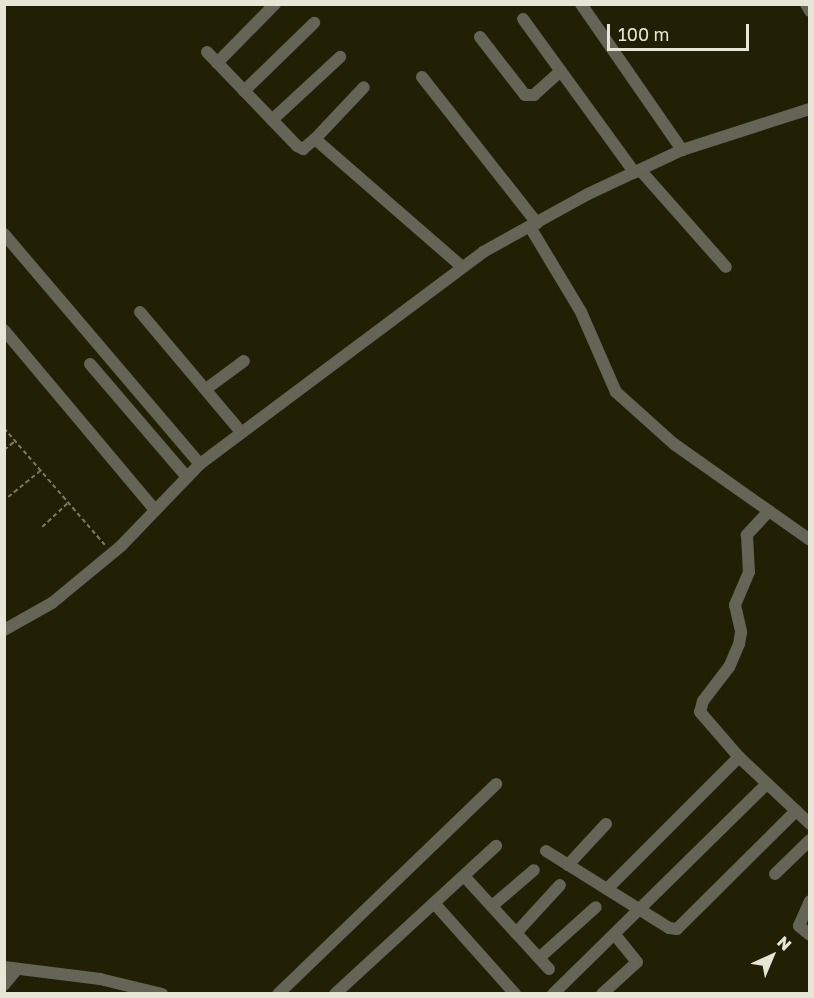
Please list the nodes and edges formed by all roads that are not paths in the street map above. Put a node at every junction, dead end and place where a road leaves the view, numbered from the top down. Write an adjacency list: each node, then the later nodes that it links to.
1 (275, 4): 10 (street)
2 (581, 4): 18 (street)
3 (806, 4): 4 (street)
4 (810, 11)
5 (523, 19): 11 (street)
6 (314, 23): 14 (street)
7 (480, 37): 11 (street)
8 (207, 52): 10 (street)
9 (340, 57): 16 (street)
10 (217, 63): 14 (street)
11 (561, 71): 19 (street)
12 (422, 77): 20 (street)
13 (364, 87): 17 (street)
14 (244, 91): 16 (street)
15 (810, 109): 18 (street)
16 (272, 120): 17 (street)
17 (315, 139): 22 (street)
18 (682, 150): 19 (street)
19 (638, 172): 20 (street); 23 (street)
20 (534, 225): 22 (street); 33 (street)
21 (4, 234): 30 (street)
22 (461, 266): 29 (street)
23 (726, 267)
24 (140, 312): 28 (street)
25 (4, 330): 32 (street)
26 (244, 361): 28 (street)
27 (90, 364): 31 (street)
28 (206, 389): 29 (street)
29 (242, 432): 30 (street)
30 (200, 464): 31 (street)
31 (186, 476): 32 (street)
32 (154, 509): 35 (street)
33 (769, 511): 34 (street); 36 (street)
34 (810, 540)
35 (4, 630)
36 (739, 757): 38 (street); 50 (street)
37 (496, 784): 64 (street)
38 (767, 784): 39 (street); 55 (street)
39 (796, 811): 41 (street); 55 (street)
40 (606, 824): 45 (street)
41 (810, 824)
42 (810, 840): 47 (street)
43 (496, 846): 48 (street)
44 (546, 851): 45 (street)
45 (568, 864): 50 (street)
46 (534, 870): 53 (street)
47 (775, 874)
48 (464, 876): 52 (street); 53 (street)
49 (560, 885): 56 (street)
50 (607, 889): 55 (street)
51 (810, 901): 57 (street)
52 (434, 903): 65 (street); 66 (street)
53 (492, 906): 56 (street)
54 (596, 907): 59 (street)
55 (640, 910): 58 (street)
56 (516, 933): 59 (street)
57 (810, 935)
58 (616, 936): 67 (street); 68 (street)
59 (539, 958): 61 (street)
60 (11, 968): 62 (street); 63 (street)
61 (549, 969)
62 (4, 985)
63 (162, 993)
64 (278, 993)
65 (335, 993)
66 (515, 993)
67 (553, 993)
68 (602, 993)

